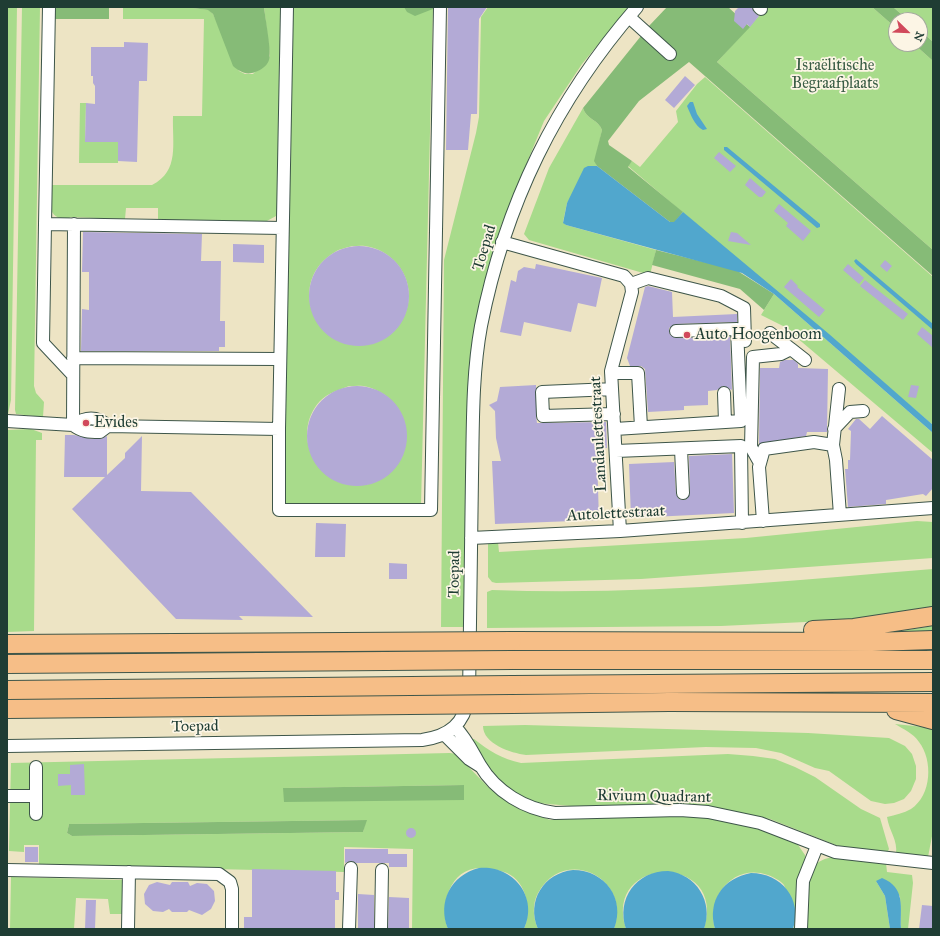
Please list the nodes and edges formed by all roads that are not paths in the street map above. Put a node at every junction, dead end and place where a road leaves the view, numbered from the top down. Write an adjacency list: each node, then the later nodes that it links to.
1 (48, 7): 7 (street)
2 (287, 7): 9 (street)
3 (440, 7): 30 (street)
4 (637, 7): 5 (street, Toepad)
5 (629, 17): 6 (street); 10 (street, Toepad)
6 (670, 54)
7 (45, 224): 8 (street); 19 (street)
8 (74, 224): 9 (street); 15 (street)
9 (282, 228): 16 (street)
10 (502, 242): 11 (street); 43 (street, Toepad)
11 (631, 284): 18 (street, Landaulettestraat); 23 (street)
12 (676, 332): 23 (street)
13 (770, 333): 14 (street)
14 (791, 349): 17 (street); 36 (street)
15 (73, 358): 16 (street); 19 (street)
16 (280, 359): 30 (street)
17 (805, 360)
18 (611, 373): 20 (street, Landaulettestraat); 29 (street)
19 (73, 374): 28 (street)
20 (612, 389): 25 (street, Landaulettestraat); 25 (street)
21 (838, 389): 32 (street)
22 (724, 393): 27 (street)
23 (741, 394): 27 (street)
24 (863, 411): 32 (street)
25 (614, 414): 31 (street, Landaulettestraat)
26 (9, 421): 28 (street)
27 (725, 422): 29 (street)
28 (73, 425): 30 (street)
29 (641, 427): 31 (street)
30 (279, 429)
31 (615, 429): 35 (street, Landaulettestraat)
32 (834, 429): 33 (street)
33 (833, 445): 36 (street); 39 (street)
34 (680, 449): 35 (street); 37 (street); 41 (street)
35 (616, 451): 42 (street, Landaulettestraat)
36 (760, 463): 40 (street)
37 (682, 493)
38 (933, 508): 39 (street, Autolettestraat)
39 (840, 515): 40 (street, Autolettestraat)
40 (763, 521): 41 (street, Autolettestraat)
41 (742, 523): 42 (street, Autolettestraat)
42 (620, 531): 43 (street, Autolettestraat)
43 (471, 538): 56 (street, Toepad)
44 (933, 616): 45 (highway)
45 (659, 640): 46 (highway); 47 (highway, bridge)
46 (933, 640)
47 (7, 644)
48 (933, 660): 49 (highway, bridge)
49 (7, 664)
50 (933, 682): 51 (highway, bridge)
51 (7, 690)
52 (874, 704): 53 (highway); 54 (highway, bridge); 55 (highway)
53 (933, 704)
54 (7, 709)
55 (933, 720)
56 (455, 727): 57 (street, Toepad); 59 (street, Rivium Quadrant)
57 (444, 734): 58 (street, Toepad); 59 (street, Rivium Quadrant)
58 (7, 746)
59 (481, 766): 64 (street, Rivium Quadrant)
60 (36, 767): 62 (street)
61 (7, 796): 62 (street)
62 (36, 796): 63 (street)
63 (36, 814)
64 (817, 846): 65 (street, Rivium Quadrant); 74 (street)
65 (933, 863)
66 (351, 868): 72 (street)
67 (7, 870): 69 (street)
68 (382, 870): 73 (street)
69 (128, 872): 70 (street); 71 (street)
70 (128, 929)
71 (232, 929)
72 (349, 929)
73 (382, 929)
74 (801, 929)

